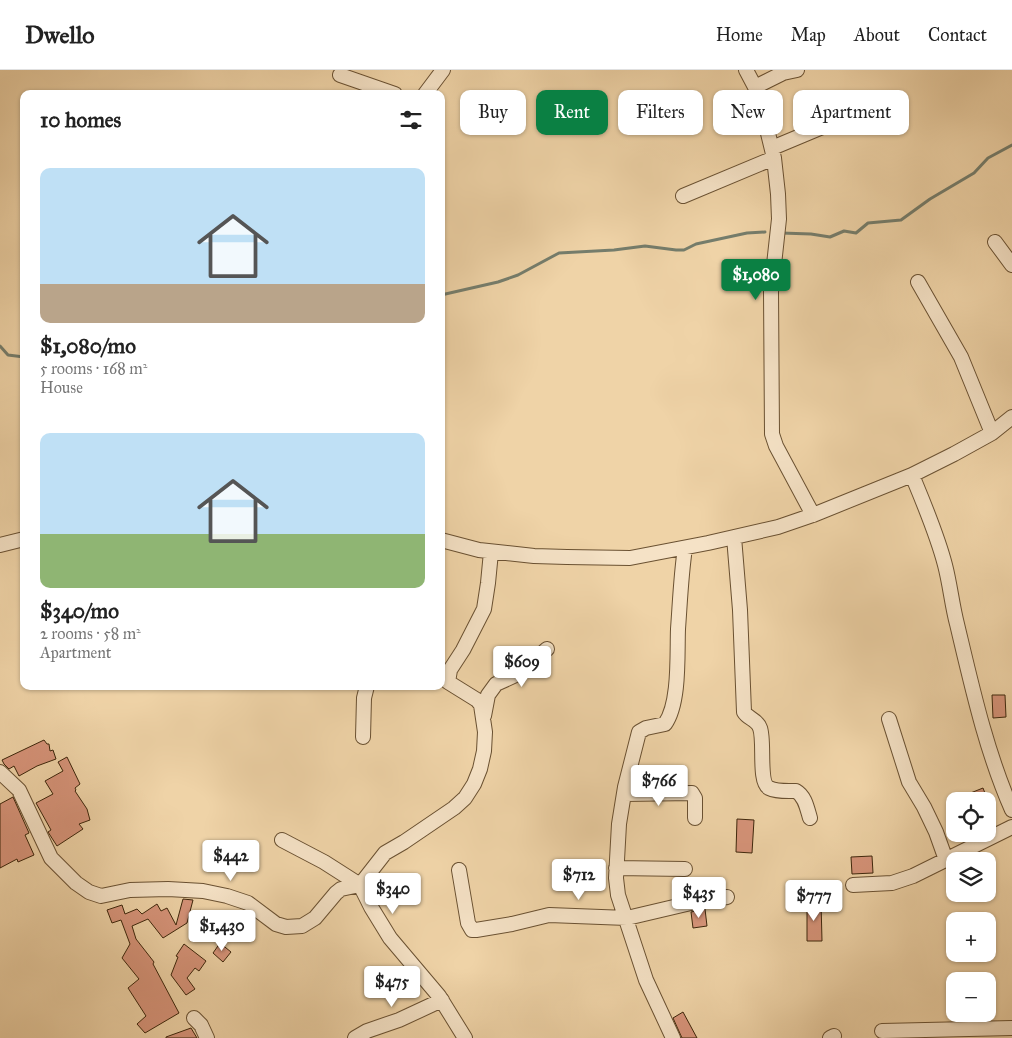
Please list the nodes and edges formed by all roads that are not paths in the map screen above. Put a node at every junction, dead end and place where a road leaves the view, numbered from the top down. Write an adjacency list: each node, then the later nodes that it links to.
1 (443, 70): 7 (street)
2 (746, 70): 5 (street)
3 (797, 70): 5 (street)
4 (340, 75): 6 (street)
5 (755, 87): 9 (street)
6 (383, 90)
7 (428, 90)
8 (808, 135): 9 (street)
9 (773, 153): 10 (street); 17 (street)
10 (683, 196)
11 (995, 242): 12 (street)
12 (1012, 265)
13 (918, 282): 15 (street)
14 (1012, 417): 15 (street)
15 (992, 433): 16 (street)
16 (912, 476): 17 (street); 32 (street)
17 (813, 516): 18 (street)
18 (734, 537): 22 (street); 34 (street)
19 (20, 540): 21 (street)
20 (445, 541): 23 (street)
21 (0, 545)
22 (685, 548): 23 (street); 31 (street)
23 (490, 552): 25 (street)
24 (548, 649): 27 (street)
25 (445, 680): 27 (street)
26 (366, 690): 29 (street)
27 (484, 719): 42 (street)
28 (889, 719): 38 (street)
29 (362, 736)
30 (0, 772): 42 (street)
31 (624, 794): 33 (street); 39 (street)
32 (1012, 810)
33 (695, 818)
34 (810, 818)
35 (1012, 827): 37 (street)
36 (282, 840): 42 (street)
37 (962, 852)
38 (946, 860): 43 (street)
39 (616, 868): 40 (street); 45 (street)
40 (685, 869)
41 (459, 870): 45 (street)
42 (360, 885): 46 (street)
43 (853, 885)
44 (727, 897): 45 (street)
45 (627, 918): 53 (street)
46 (442, 1000): 51 (street); 52 (street)
47 (194, 1018): 50 (street)
48 (1012, 1028): 49 (street)
49 (882, 1031)
50 (207, 1038)
51 (355, 1038)
52 (465, 1038)
53 (673, 1038)

